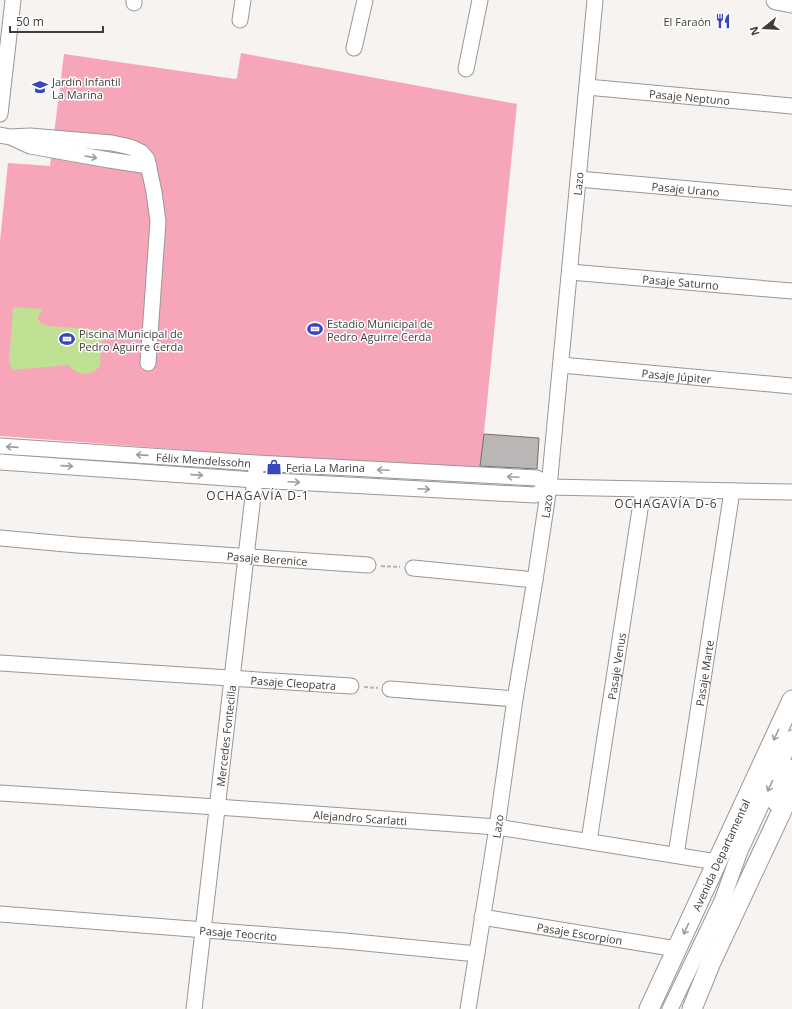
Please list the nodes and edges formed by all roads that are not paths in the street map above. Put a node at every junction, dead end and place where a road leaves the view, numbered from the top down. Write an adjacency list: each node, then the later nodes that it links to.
1 (14, 0): 10 (street)
2 (244, 0): 8 (street)
3 (365, 0): 9 (street)
4 (480, 0): 11 (street)
5 (595, 0): 12 (street, Lazo)
6 (776, 0): 7 (main road)
7 (792, 3)
8 (240, 20)
9 (354, 48)
10 (4, 52): 14 (street)
11 (466, 69)
12 (587, 87): 13 (street, Pasaje Neptuno); 16 (street, Lazo)
13 (792, 106)
14 (0, 114)
15 (5, 136): 20 (street)
16 (578, 180): 17 (street, Pasaje Urano); 18 (street, Lazo)
17 (792, 198)
18 (570, 272): 19 (street, Pasaje Saturno); 21 (street, Lazo)
19 (792, 291)
20 (148, 363)
21 (561, 365): 22 (street, Pasaje Júpiter); 27 (street, Lazo)
22 (792, 386)
23 (0, 446): 25 (street, Félix Mendelssohn, one-way to 23)
24 (0, 462): 26 (street, Félix Mendelssohn, one-way to 26)
25 (256, 463): 26 (street, Mercedes Fontecilla); 27 (street, Félix Mendelssohn, one-way to 25)
26 (255, 480): 27 (street, Félix Mendelssohn, one-way to 27); 32 (street, Mercedes Fontecilla)
27 (549, 487): 28 (street, Félix Mendelssohn); 35 (street, Lazo)
28 (643, 490): 29 (street, Félix Mendelssohn); 48 (street, Pasaje Venus)
29 (732, 491): 30 (street, Félix Mendelssohn); 49 (street, Pasaje Marte)
30 (792, 492)
31 (0, 538): 32 (street, Pasaje Berenice)
32 (246, 557): 33 (street, Pasaje Berenice); 37 (street, Mercedes Fontecilla)
33 (368, 566)
34 (413, 568): 35 (street)
35 (535, 580): 40 (street, Lazo)
36 (0, 663): 37 (street, Pasaje Cleopatra)
37 (233, 678): 38 (street, Pasaje Cleopatra); 46 (street, Mercedes Fontecilla)
38 (351, 686)
39 (390, 689): 40 (street)
40 (515, 699): 47 (street, Lazo)
41 (792, 700): 50 (main road, Avenida Departamental, one-way to 50)
42 (792, 738): 59 (street, one-way to 59)
43 (792, 766): 60 (street)
44 (792, 789): 61 (main road)
45 (0, 793): 46 (street, Alejandro Scarlatti)
46 (217, 806): 47 (street, Alejandro Scarlatti); 53 (street, Mercedes Fontecilla)
47 (497, 827): 48 (street, Alejandro Scarlatti); 52 (street, Lazo)
48 (589, 841): 49 (street, Alejandro Scarlatti)
49 (676, 855): 50 (street, Alejandro Scarlatti)
50 (717, 862): 54 (main road, Avenida Departamental, one-way to 54)
51 (0, 914): 53 (street, Pasaje Teocrito)
52 (482, 917): 54 (street, Pasaje Escorpion); 55 (street, Lazo)
53 (204, 930): 55 (street, Pasaje Teocrito); 56 (street, Mercedes Fontecilla)
54 (677, 949): 58 (main road, Avenida Departamental)
55 (477, 954): 57 (street, Lazo)
56 (194, 1009)
57 (468, 1009)
58 (649, 1009)
59 (670, 1009)
60 (681, 1009)
61 (692, 1009)

